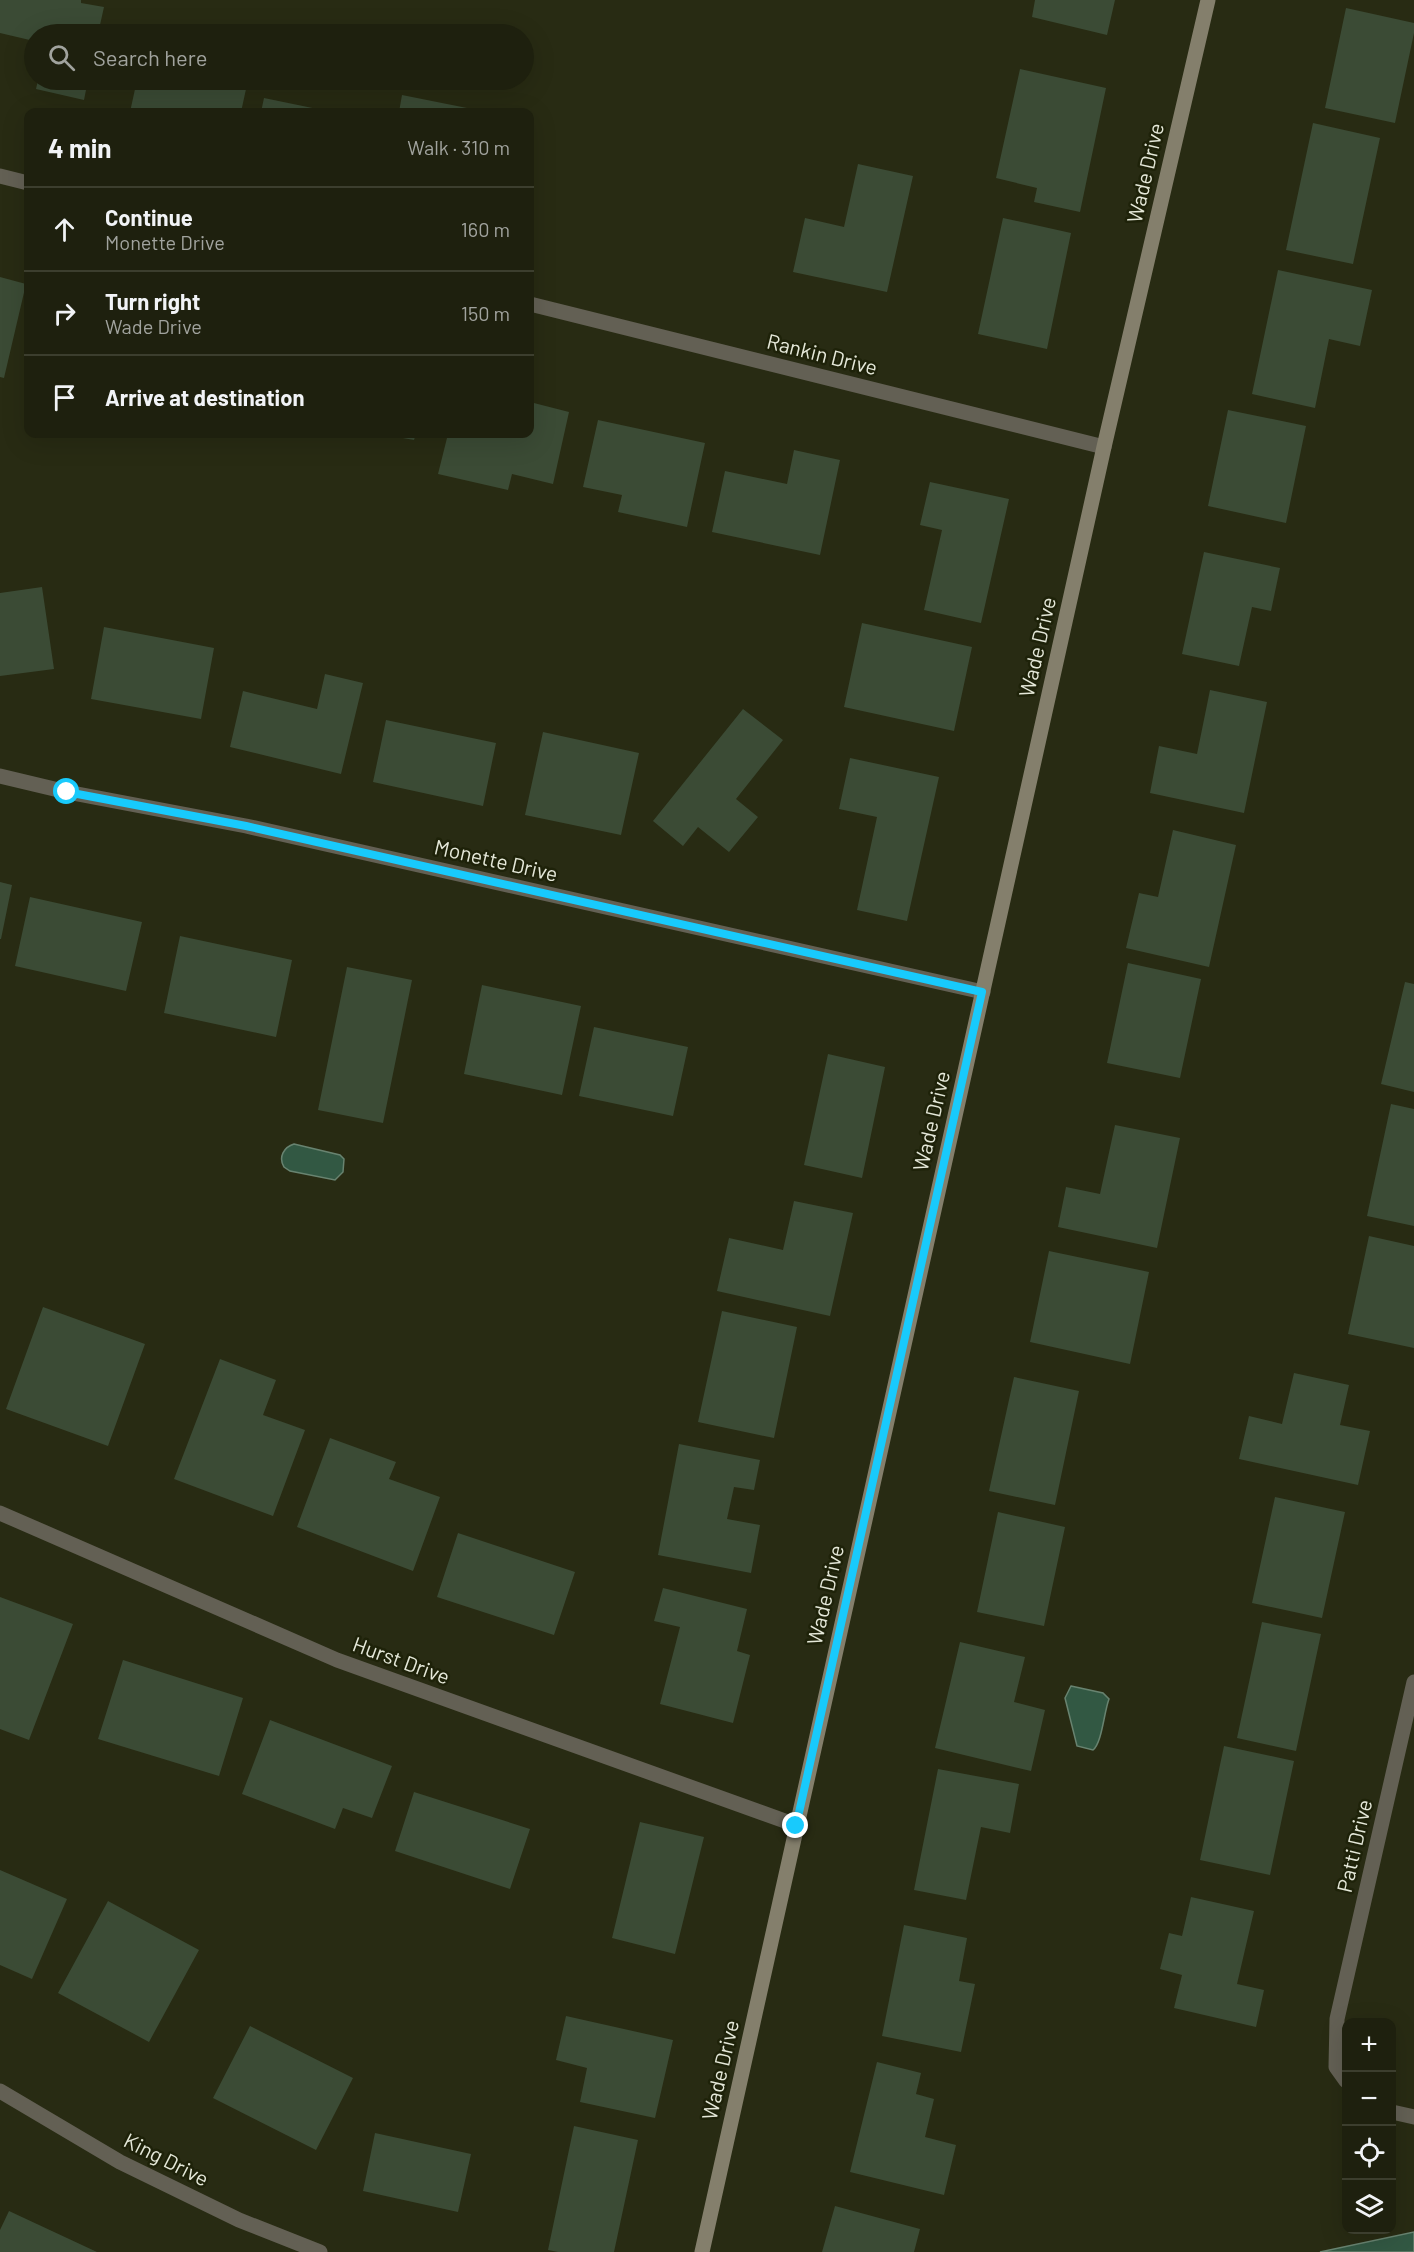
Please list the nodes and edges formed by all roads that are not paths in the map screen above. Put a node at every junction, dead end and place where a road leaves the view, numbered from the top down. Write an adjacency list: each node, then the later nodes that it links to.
1 (1208, 0): 5 (street, Wade Drive)
2 (0, 176): 3 (street)
3 (24, 182)
4 (534, 305): 5 (street, Rankin Drive)
5 (1104, 447): 7 (street, Wade Drive)
6 (0, 776): 7 (street, Monette Drive)
7 (982, 992): 10 (street, Wade Drive)
8 (0, 1513): 10 (street, Hurst Drive)
9 (1414, 1682): 11 (street, Patti Drive)
10 (796, 1826): 16 (street, Wade Drive)
11 (1342, 2075)
12 (0, 2091): 15 (street, King Drive)
13 (1396, 2113): 14 (street)
14 (1414, 2117)
15 (320, 2252)
16 (702, 2252)

